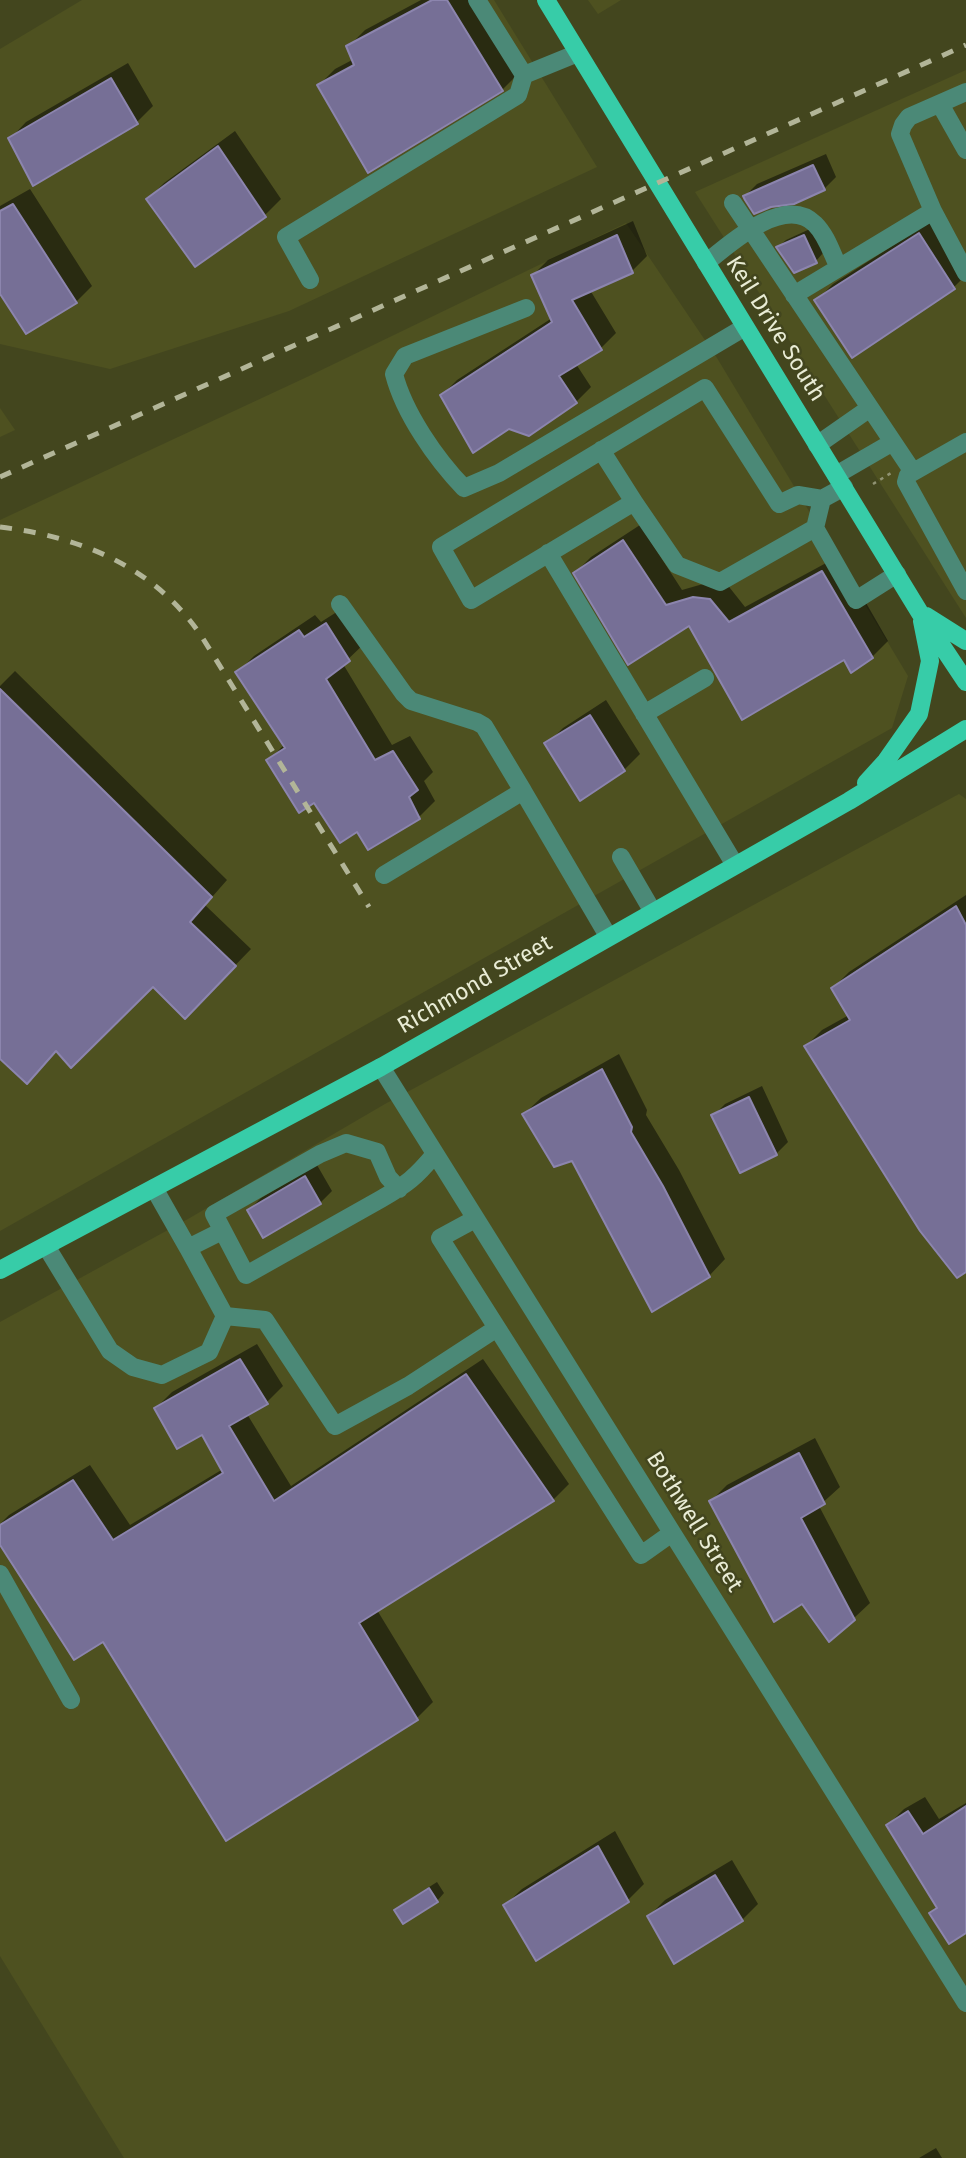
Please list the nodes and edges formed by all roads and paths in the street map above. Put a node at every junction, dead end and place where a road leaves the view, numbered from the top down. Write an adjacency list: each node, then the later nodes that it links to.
1 (477, 0): 4 (street)
2 (546, 0): 3 (main road, Keil Drive South)
3 (578, 53): 4 (street); 11 (main road, Keil Drive South)
4 (524, 75): 14 (street)
5 (966, 92): 6 (street)
6 (940, 104): 7 (street); 9 (street)
7 (966, 150)
8 (733, 203): 10 (street)
9 (933, 211): 12 (street); 13 (street)
10 (750, 229): 11 (street); 12 (street); 15 (street)
11 (706, 263): 17 (main road, Keil Drive South)
12 (839, 268): 15 (street)
13 (966, 273)
14 (310, 280)
15 (794, 295): 18 (street)
16 (526, 308): 17 (street)
17 (745, 327): 21 (main road, Keil Drive South)
18 (870, 408): 19 (street); 21 (street)
19 (893, 442): 23 (street); 24 (street)
20 (966, 442): 23 (street)
21 (817, 444): 24 (main road, Keil Drive South)
22 (601, 450): 25 (street); 26 (street); 28 (street)
23 (913, 472): 30 (street)
24 (840, 481): 25 (street); 29 (main road, Keil Drive South)
25 (822, 499): 27 (street)
26 (634, 502): 27 (street); 28 (street)
27 (815, 528): 29 (street)
28 (548, 553): 36 (street)
29 (897, 574): 32 (main road, Keil Drive South)
30 (966, 591)
31 (340, 604): 38 (street)
32 (920, 613): 33 (main road); 35 (main road, Keil Drive South); 39 (main road)
33 (966, 641)
34 (705, 678): 36 (street)
35 (966, 682)
36 (644, 714): 41 (street)
37 (966, 729): 39 (main road, Richmond Street)
38 (523, 791): 42 (street); 44 (street)
39 (849, 801): 41 (main road, Richmond Street)
40 (621, 856): 43 (street)
41 (735, 865): 43 (main road, Richmond Street)
42 (384, 875)
43 (653, 912): 44 (main road, Richmond Street)
44 (608, 936): 45 (main road, Richmond Street)
45 (381, 1068): 46 (street, Bothwell Street); 47 (main road, Richmond Street)
46 (435, 1154): 48 (street); 49 (street, Bothwell Street)
47 (154, 1188): 51 (main road, Richmond Street); 52 (street)
48 (399, 1189): 50 (street); 50 (street)
49 (475, 1219): 55 (street); 56 (street, Bothwell Street)
50 (222, 1230): 52 (street)
51 (46, 1246): 53 (main road, Richmond Street); 54 (street)
52 (188, 1248): 54 (street)
53 (0, 1270)
54 (225, 1316): 55 (street)
55 (497, 1328): 56 (street)
56 (672, 1533): 59 (street, Bothwell Street)
57 (0, 1574): 58 (street)
58 (71, 1700)
59 (966, 2003)

